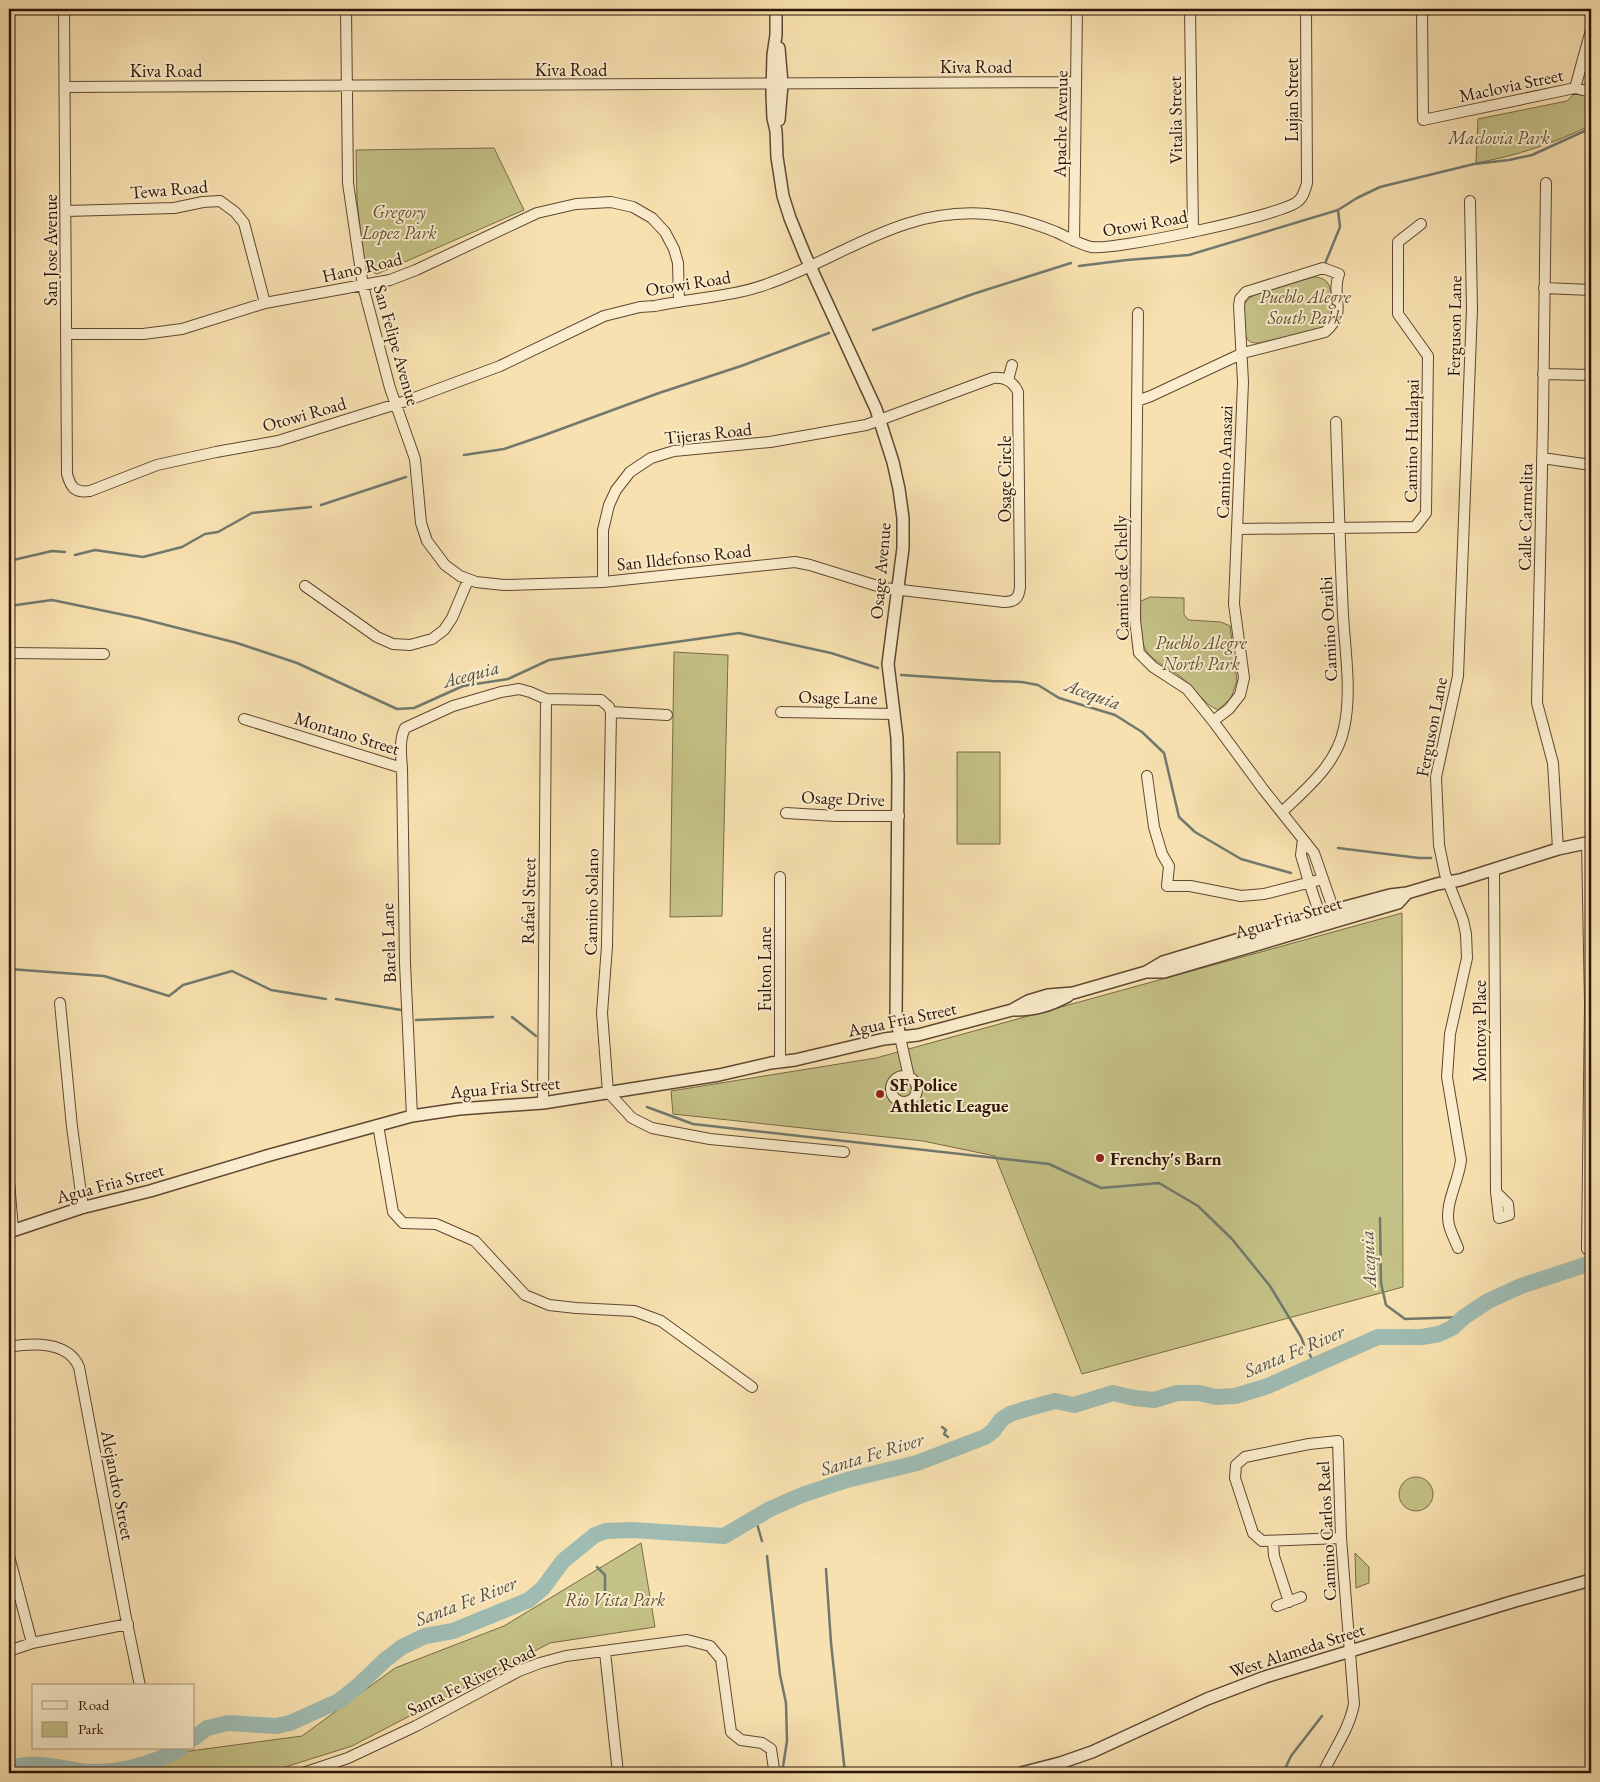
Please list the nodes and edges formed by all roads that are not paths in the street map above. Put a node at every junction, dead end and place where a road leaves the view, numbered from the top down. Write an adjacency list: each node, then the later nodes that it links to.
1 (64, 9): 12 (street, San Jose Avenue)
2 (346, 9): 11 (street, San Felipe Avenue)
3 (776, 9): 10 (street, Osage Avenue)
4 (1076, 9): 9 (street, Apache Avenue)
5 (1190, 9): 20 (street, Vitalia Street)
6 (1306, 9): 16 (street, Lujan Street)
7 (1422, 9): 13 (street, Maclovia Street)
8 (1591, 30): 13 (street, Maclovia Street)
9 (1076, 82): 10 (street, Kiva Road); 21 (street, Apache Avenue)
10 (777, 84): 11 (street, Kiva Road); 22 (street, Osage Avenue)
11 (346, 86): 12 (street, Kiva Road); 23 (street, San Felipe Avenue)
12 (65, 87): 18 (street, San Jose Avenue)
13 (1575, 88): 14 (street)
14 (1591, 92)
15 (1546, 183): 24 (street, Calle Carmelita)
16 (1304, 190): 20 (street, Otowi Road)
17 (1470, 201): 69 (street, Ferguson Lane)
18 (66, 211): 27 (street, Tewa Road); 29 (street, San Jose Avenue)
19 (1421, 224): 42 (street, Camino Hualapai)
20 (1193, 232): 21 (street, Otowi Road)
21 (1074, 241): 22 (street, Otowi Road)
22 (810, 265): 26 (street, Otowi Road); 37 (street, Osage Avenue)
23 (363, 286): 26 (street, Hano Road); 27 (street, Hano Road); 36 (street, San Felipe Avenue)
24 (1544, 288): 25 (street); 32 (street, Calle Carmelita)
25 (1591, 290)
26 (679, 302): 36 (street, Otowi Road)
27 (265, 303): 29 (street, Hano Road)
28 (1138, 313): 35 (street, Camino de Chelly)
29 (66, 334): 41 (street, San Jose Avenue)
30 (1243, 353): 30 (street, Camino Anasazi); 35 (street); 43 (street, Camino Anasazi)
31 (1012, 365): 34 (street)
32 (1544, 374): 33 (street); 39 (street, Calle Carmelita)
33 (1591, 375)
34 (1008, 380): 37 (street); 47 (street, Osage Circle)
35 (1137, 401): 56 (street, Camino de Chelly)
36 (396, 404): 41 (street, Otowi Road); 44 (street, San Felipe Avenue)
37 (880, 419): 45 (street, Tijeras Road); 47 (street, Osage Avenue)
38 (1336, 422): 42 (street, Camino Oraibi)
39 (1542, 458): 40 (street); 64 (street, Calle Carmelita)
40 (1591, 465)
41 (75, 489)
42 (1339, 528): 43 (street, Camino Hualapai); 59 (street, Camino Oraibi)
43 (1237, 529): 56 (street, Camino Anasazi)
44 (468, 580): 45 (street, San Ildefonso Road); 46 (street)
45 (603, 582): 47 (street, San Ildefonso Road)
46 (305, 586)
47 (899, 589): 53 (street, Osage Avenue)
48 (9, 653): 49 (street)
49 (104, 654)
50 (546, 699): 51 (street); 57 (street, Montano Street); 78 (street, Rafael Street)
51 (611, 712): 54 (street); 77 (street, Camino Solano)
52 (781, 712): 53 (street, Osage Lane)
53 (894, 714): 61 (street, Osage Avenue)
54 (667, 715)
55 (244, 719): 57 (street, Montano Street)
56 (1213, 721): 59 (street, Camino de Chelly)
57 (402, 768): 79 (street, Barela Lane)
58 (1146, 776): 68 (street)
59 (1282, 812): 62 (street, Camino de Chelly)
60 (786, 813): 61 (street, Osage Drive)
61 (899, 816): 74 (street, Osage Avenue)
62 (1303, 839): 67 (street, Camino de Chelly); 68 (street)
63 (1589, 842): 64 (street, Agua Fria Street); 87 (street)
64 (1558, 849): 65 (street, Agua Fria Street)
65 (1494, 870): 69 (street, Agua Fria Street); 83 (street, Montoya Place)
66 (780, 877): 75 (street, Fulton Lane)
67 (1323, 878): 68 (street); 71 (street, Camino de Chelly)
68 (1308, 882): 72 (street)
69 (1448, 882): 70 (street, Agua Fria Street); 86 (street, Ferguson Lane)
70 (1407, 893): 71 (street, Agua Fria Street); 72 (street, Agua Fria Street)
71 (1334, 911): 72 (street, Agua Fria Street)
72 (1324, 919): 74 (street, Agua Fria Street)
73 (60, 1003): 84 (street)
74 (900, 1037): 75 (street, Agua Fria Street); 76 (street)
75 (780, 1062): 77 (street, Agua Fria Street)
76 (909, 1077)
77 (608, 1092): 78 (street, Agua Fria Street); 81 (street)
78 (543, 1104): 79 (street, Agua Fria Street)
79 (412, 1116): 80 (street, Agua Fria Street)
80 (378, 1125): 84 (street, Agua Fria Street); 89 (street)
81 (844, 1152)
82 (9, 1181): 85 (street)
83 (1496, 1192)
84 (83, 1208): 85 (street, Agua Fria Street)
85 (11, 1231)
86 (1458, 1248)
87 (1587, 1249)
88 (9, 1347): 97 (street, Alejandro Street)
89 (752, 1388)
90 (1341, 1538): 91 (street); 91 (street, Camino Carlos Rael); 99 (street, Camino Carlos Rael)
91 (1274, 1542): 95 (street)
92 (9, 1556): 98 (street)
93 (1591, 1580): 99 (street, West Alameda Street)
94 (1301, 1597): 95 (street)
95 (1288, 1602): 96 (street)
96 (1277, 1606)
97 (128, 1624): 98 (street); 102 (street, Alejandro Street)
98 (32, 1643): 100 (street)
99 (1350, 1650): 106 (street, West Alameda Street); 107 (street, Camino Carlos Rael)
100 (9, 1651)
101 (606, 1652): 103 (street, Santa Fe River Road); 104 (street); 105 (street, Santa Fe River Road)
102 (140, 1684)
103 (303, 1773)
104 (618, 1773)
105 (772, 1773)
106 (1021, 1773)
107 (1324, 1773)

